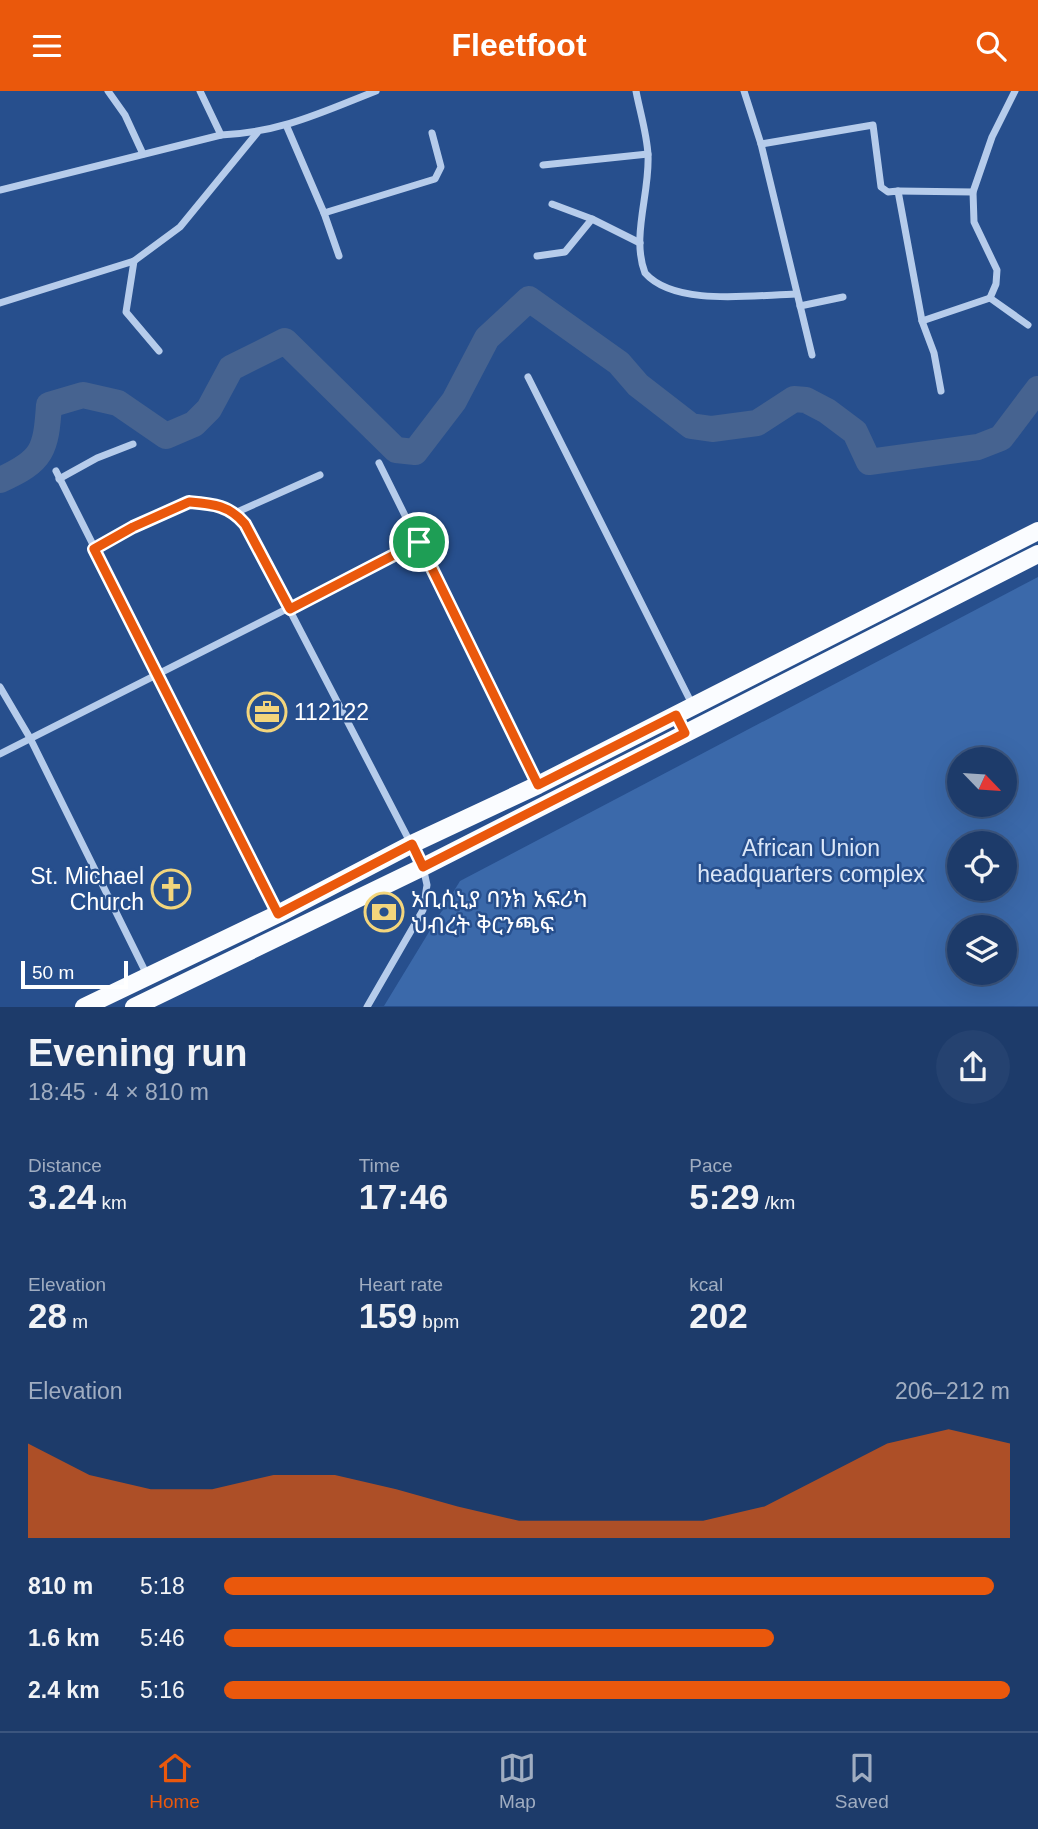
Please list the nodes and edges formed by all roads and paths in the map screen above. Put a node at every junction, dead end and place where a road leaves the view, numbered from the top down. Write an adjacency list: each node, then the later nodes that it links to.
1 (108, 91): 12 (street)
2 (200, 91): 10 (street)
3 (376, 91): 7 (street)
4 (636, 91): 13 (street)
5 (744, 91): 11 (street)
6 (1015, 91): 17 (street)
7 (287, 127): 8 (street); 19 (street)
8 (257, 133): 10 (street); 24 (street)
9 (432, 133): 19 (street)
10 (221, 135): 12 (street)
11 (761, 144): 16 (street); 25 (street)
12 (143, 154): 15 (street)
13 (648, 154): 14 (street); 21 (street)
14 (543, 166)
15 (0, 190)
16 (898, 191): 17 (street); 30 (street)
17 (973, 192): 27 (street)
18 (552, 204): 20 (street)
19 (324, 213): 22 (street)
20 (592, 219): 21 (street); 23 (street)
21 (640, 243): 25 (street)
22 (339, 256)
23 (537, 256)
24 (134, 261): 28 (street); 32 (street)
25 (796, 295): 29 (street)
26 (843, 297): 29 (street)
27 (990, 298): 30 (street); 31 (street)
28 (0, 303)
29 (800, 306): 33 (street)
30 (922, 321): 35 (street)
31 (1028, 325)
32 (159, 351)
33 (812, 355)
34 (528, 377): 47 (street)
35 (941, 391)
36 (133, 444): 42 (street)
37 (379, 463): 41 (street)
38 (320, 475): 39 (street)
39 (236, 513): 42 (street); 44 (street)
40 (1038, 531): 47 (main road)
41 (419, 542): 44 (street); 52 (street)
42 (94, 549): 45 (street)
43 (1038, 554): 49 (main road)
44 (290, 609): 45 (street); 53 (street)
45 (159, 674): 50 (street); 55 (street)
46 (0, 687): 50 (street)
47 (693, 706): 48 (main road)
48 (676, 715): 49 (main road); 52 (main road)
49 (685, 733): 54 (main road)
50 (30, 738): 51 (street); 56 (street)
51 (0, 754)
52 (538, 785): 53 (main road)
53 (412, 844): 54 (street); 55 (main road)
54 (423, 867): 58 (main road); 59 (street)
55 (278, 914): 56 (main road)
56 (148, 977): 57 (main road)
57 (84, 1006)
58 (134, 1006)
59 (368, 1006)

